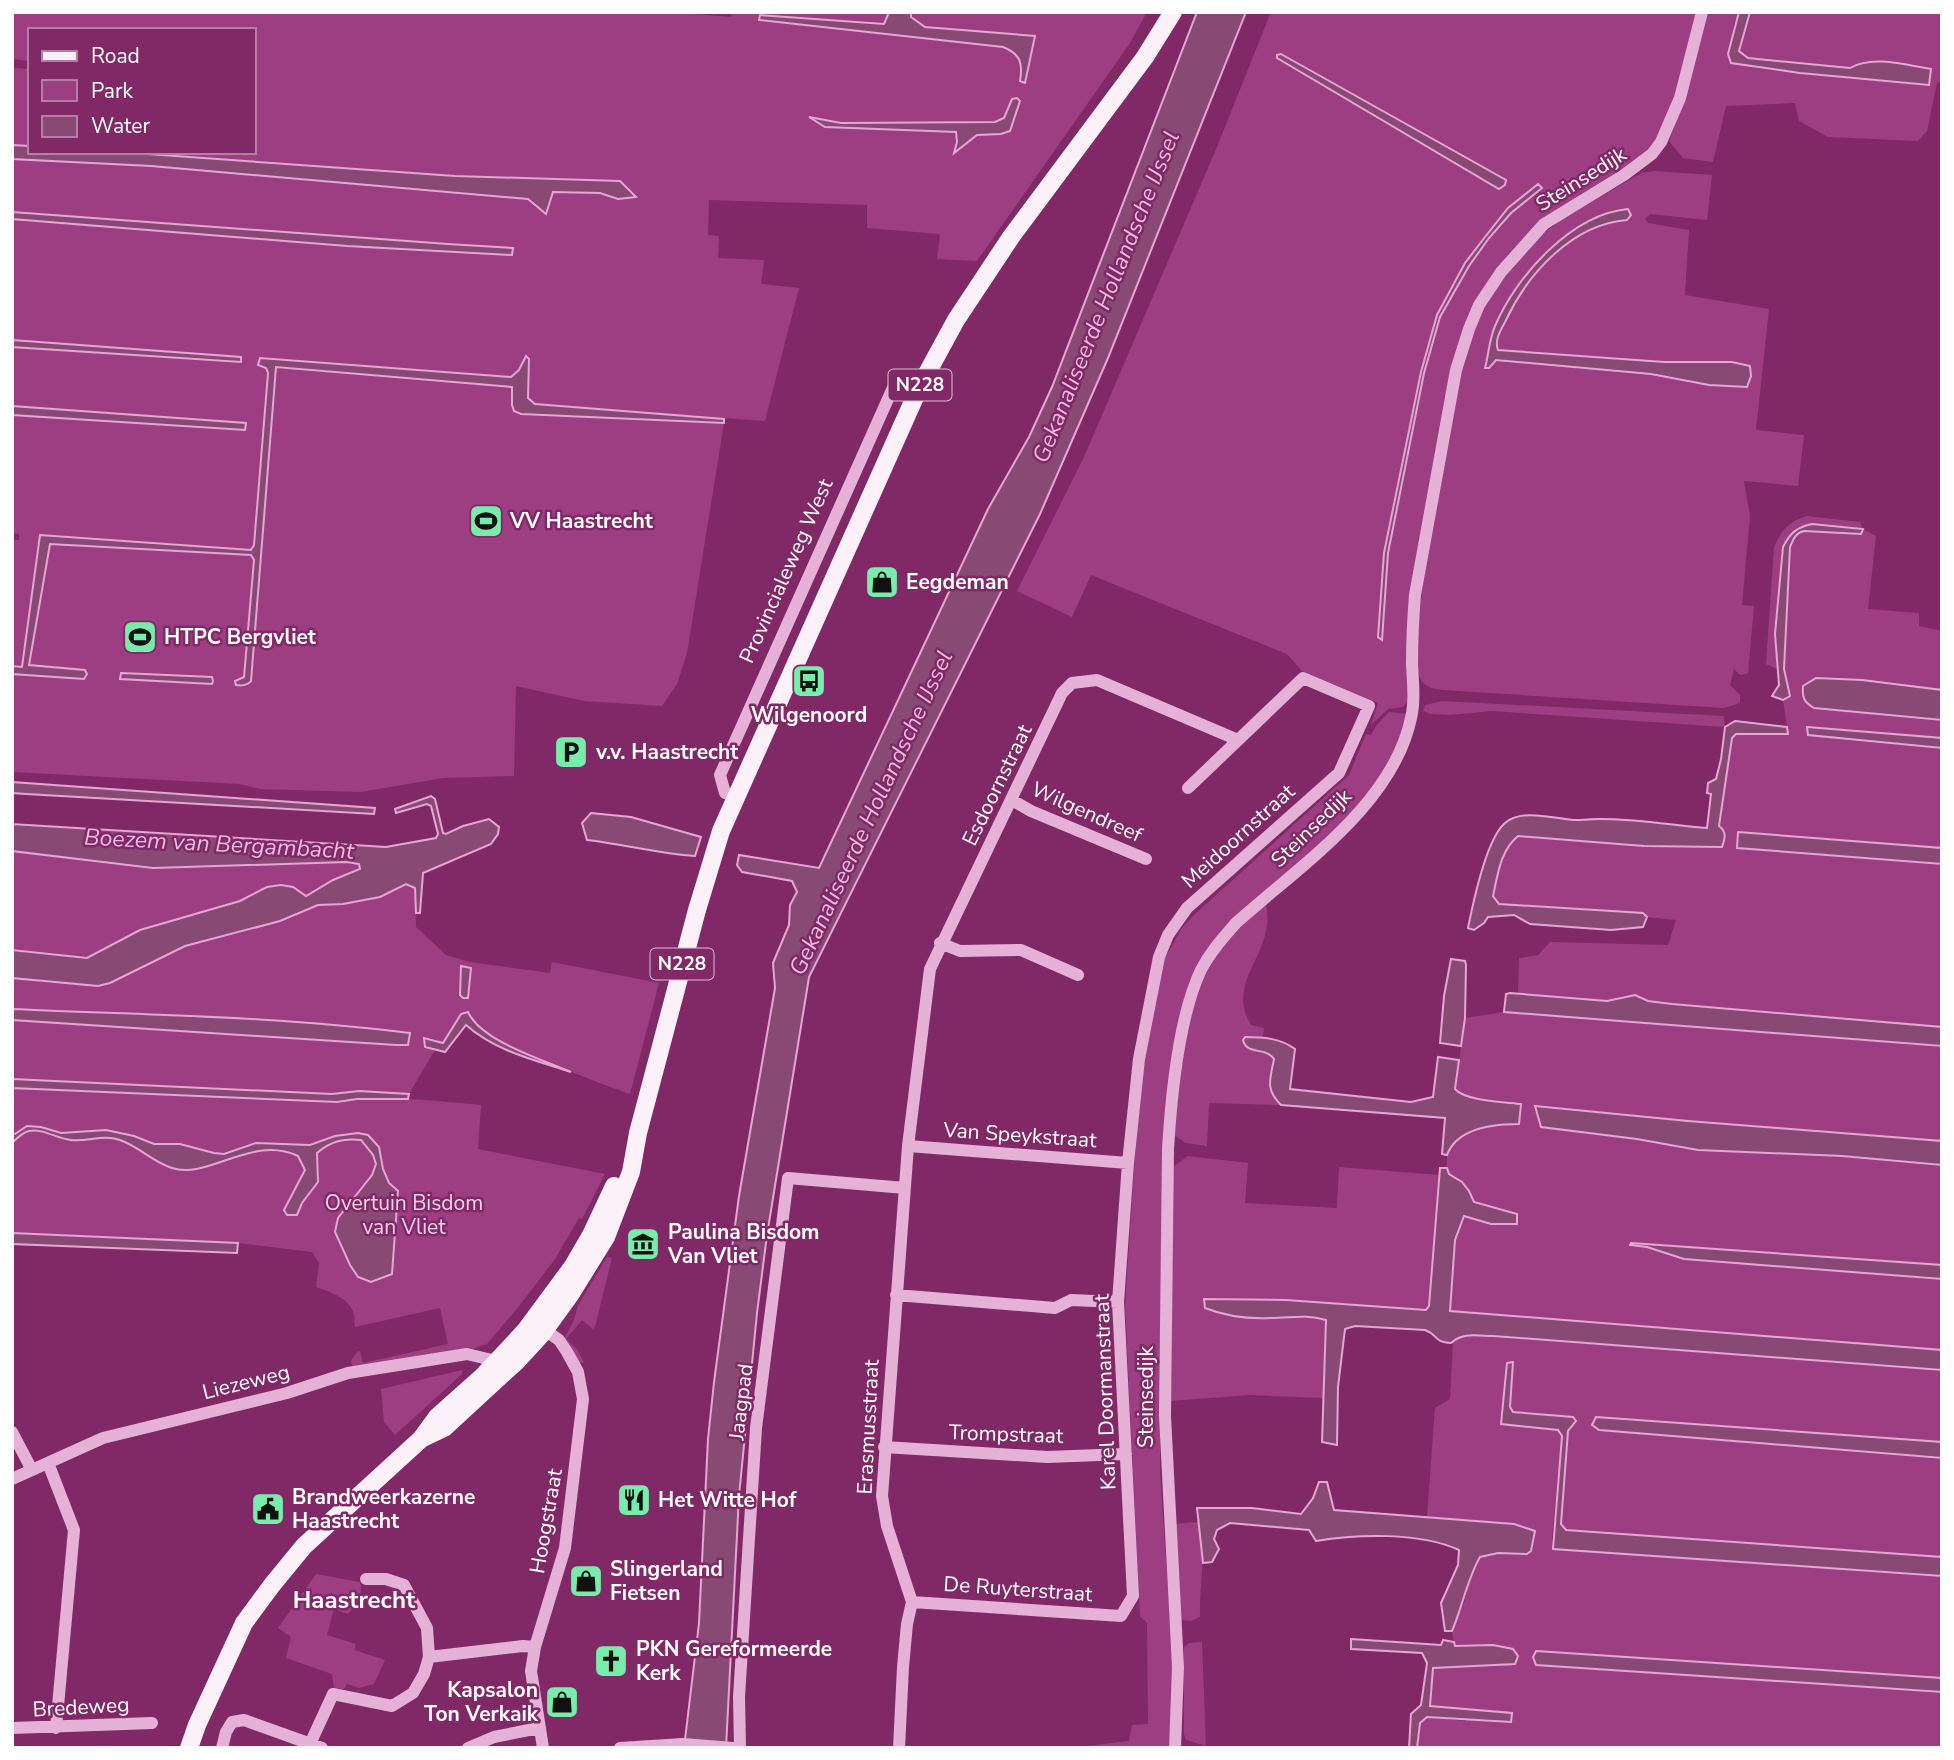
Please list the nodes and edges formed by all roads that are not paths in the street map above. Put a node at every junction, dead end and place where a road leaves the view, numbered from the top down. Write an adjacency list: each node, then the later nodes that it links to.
1 (1172, 12): 9 (main road, N228)
2 (1702, 12): 44 (street, Steinsedijk)
3 (1238, 740): 4 (street); 5 (street, Esdoornstraat); 11 (street, Meidoornstraat)
4 (1188, 789)
5 (1012, 800): 6 (street, Wilgendreef); 7 (street, Esdoornstraat)
6 (1146, 859)
7 (940, 943): 8 (street); 10 (street, Esdoornstraat)
8 (1078, 975)
9 (638, 1133): 15 (main road, N228); 16 (main road, N228)
10 (908, 1146): 11 (street, Van Speykstraat); 12 (street, Erasmusstraat)
11 (1128, 1163): 14 (street, Karel Doormanstraat)
12 (905, 1188): 13 (street, Erasmusstraat); 42 (street, Jaagpad)
13 (896, 1295): 14 (street); 20 (street, Erasmusstraat)
14 (1118, 1301): 21 (street, Karel Doormanstraat)
15 (545, 1330): 16 (street); 19 (main road, N228); 28 (street, Hoogstraat)
16 (525, 1331): 17 (main road, N228)
17 (496, 1362): 19 (main road, N228); 22 (street, Liezeweg)
18 (12, 1432): 23 (street)
19 (421, 1439): 36 (main road, N228)
20 (884, 1447): 21 (street, Trompstraat); 26 (street, Erasmusstraat)
21 (1126, 1454): 27 (street, Karel Doormanstraat)
22 (48, 1463): 23 (street, Liezeweg); 32 (street)
23 (32, 1470): 24 (street, Liezeweg)
24 (12, 1479)
25 (366, 1579): 29 (street)
26 (912, 1602): 27 (street, De Ruyterstraat); 43 (street, Erasmusstraat)
27 (1121, 1616)
28 (535, 1647): 29 (street); 33 (street, Hoogstraat)
29 (429, 1657): 34 (street)
30 (152, 1723): 32 (street, Bredeweg)
31 (12, 1728): 32 (street, Bredeweg)
32 (55, 1728)
33 (539, 1728): 38 (street); 39 (street, Hoogstraat)
34 (316, 1746): 37 (street)
35 (727, 1747): 40 (street); 41 (street)
36 (189, 1748)
37 (222, 1748)
38 (468, 1748)
39 (543, 1748)
40 (620, 1748)
41 (733, 1748)
42 (740, 1748)
43 (899, 1748)
44 (1175, 1748)

